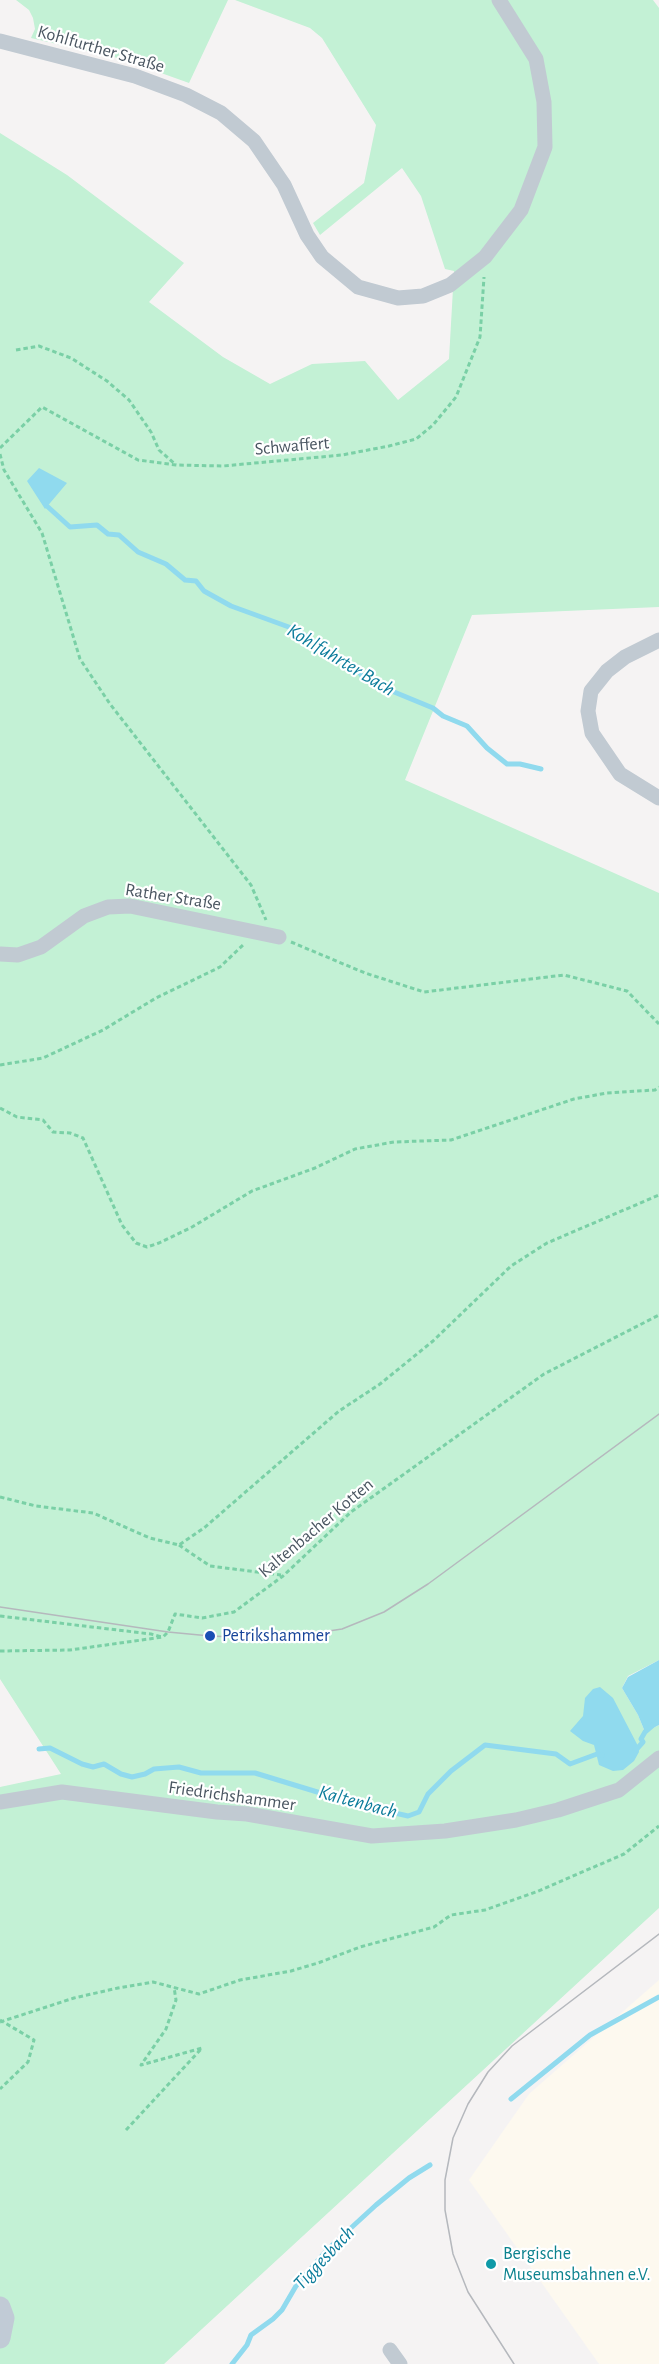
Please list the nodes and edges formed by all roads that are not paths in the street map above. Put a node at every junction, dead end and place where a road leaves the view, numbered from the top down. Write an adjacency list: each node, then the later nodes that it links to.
1 (500, 0): 2 (street, Kohlfurther Straße)
2 (0, 41)
3 (659, 640): 4 (street)
4 (659, 798)
5 (267, 934): 6 (street, Rather Straße)
6 (0, 954)
7 (659, 1758): 8 (street, Friedrichshammer)
8 (0, 1802)
9 (0, 2307): 10 (main road)
10 (0, 2338)
11 (390, 2350): 12 (street)
12 (400, 2364)

